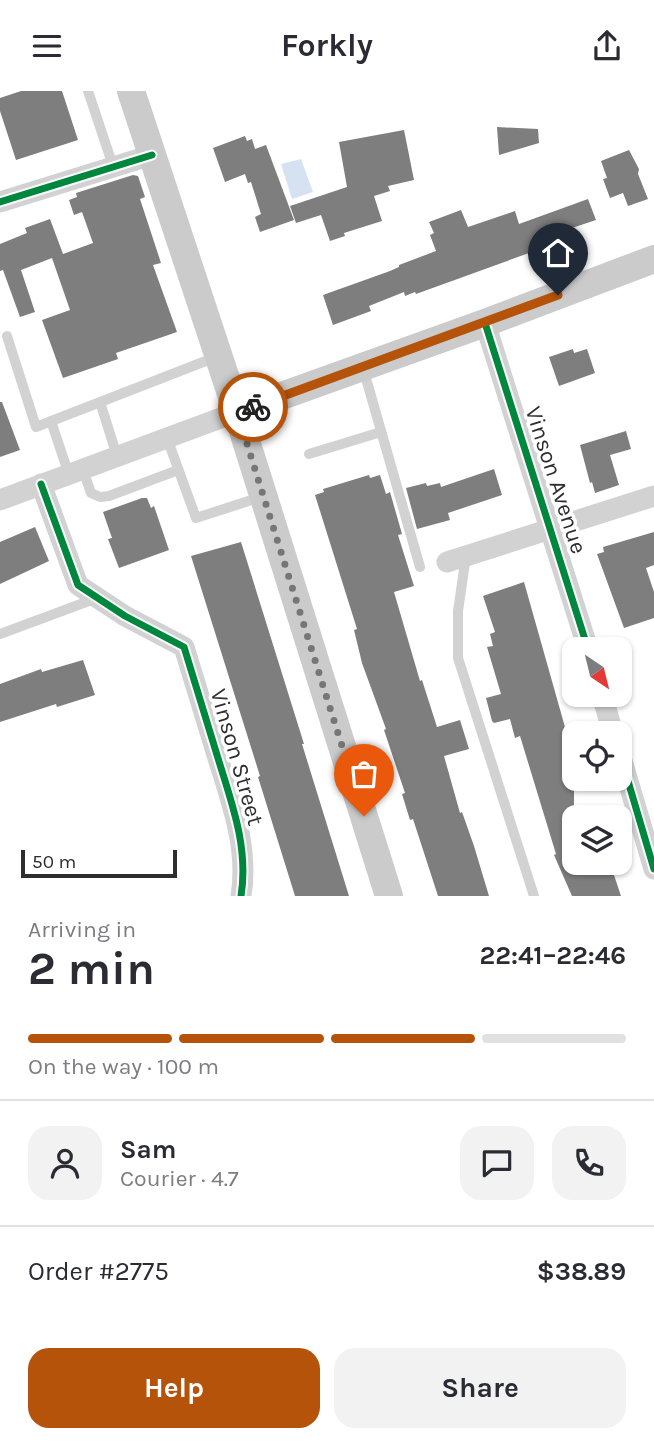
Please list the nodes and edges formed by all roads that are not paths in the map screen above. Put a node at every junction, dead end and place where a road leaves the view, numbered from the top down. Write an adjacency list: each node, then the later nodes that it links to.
1 (88, 91): 4 (lane)
2 (131, 91): 3 (main road)
3 (152, 155): 4 (street); 9 (main road)
4 (113, 166): 5 (street)
5 (0, 202)
6 (654, 259): 7 (main road)
7 (485, 323): 10 (main road); 24 (street, Vinson Avenue)
8 (7, 336): 13 (lane)
9 (219, 356): 11 (lane); 12 (main road)
10 (362, 367): 12 (main road); 14 (lane)
11 (100, 402): 13 (lane); 17 (lane)
12 (237, 412): 15 (street); 21 (main road)
13 (51, 421): 19 (lane)
14 (381, 432): 16 (lane); 26 (lane)
15 (167, 438): 17 (street); 18 (lane)
16 (309, 454)
17 (117, 456): 19 (street)
18 (178, 470): 19 (lane); 21 (lane)
19 (76, 472): 20 (street)
20 (41, 484): 23 (street); 27 (street)
21 (264, 496): 33 (main road)
22 (654, 496): 24 (street)
23 (0, 501)
24 (551, 528): 25 (street); 29 (street, Vinson Avenue)
25 (457, 559): 34 (lane)
26 (420, 567)
27 (96, 598): 28 (lane); 32 (street, Vinson Street)
28 (0, 634)
29 (584, 637)
30 (631, 791): 31 (street)
31 (654, 869)
32 (241, 896)
33 (389, 896)
34 (534, 896)

